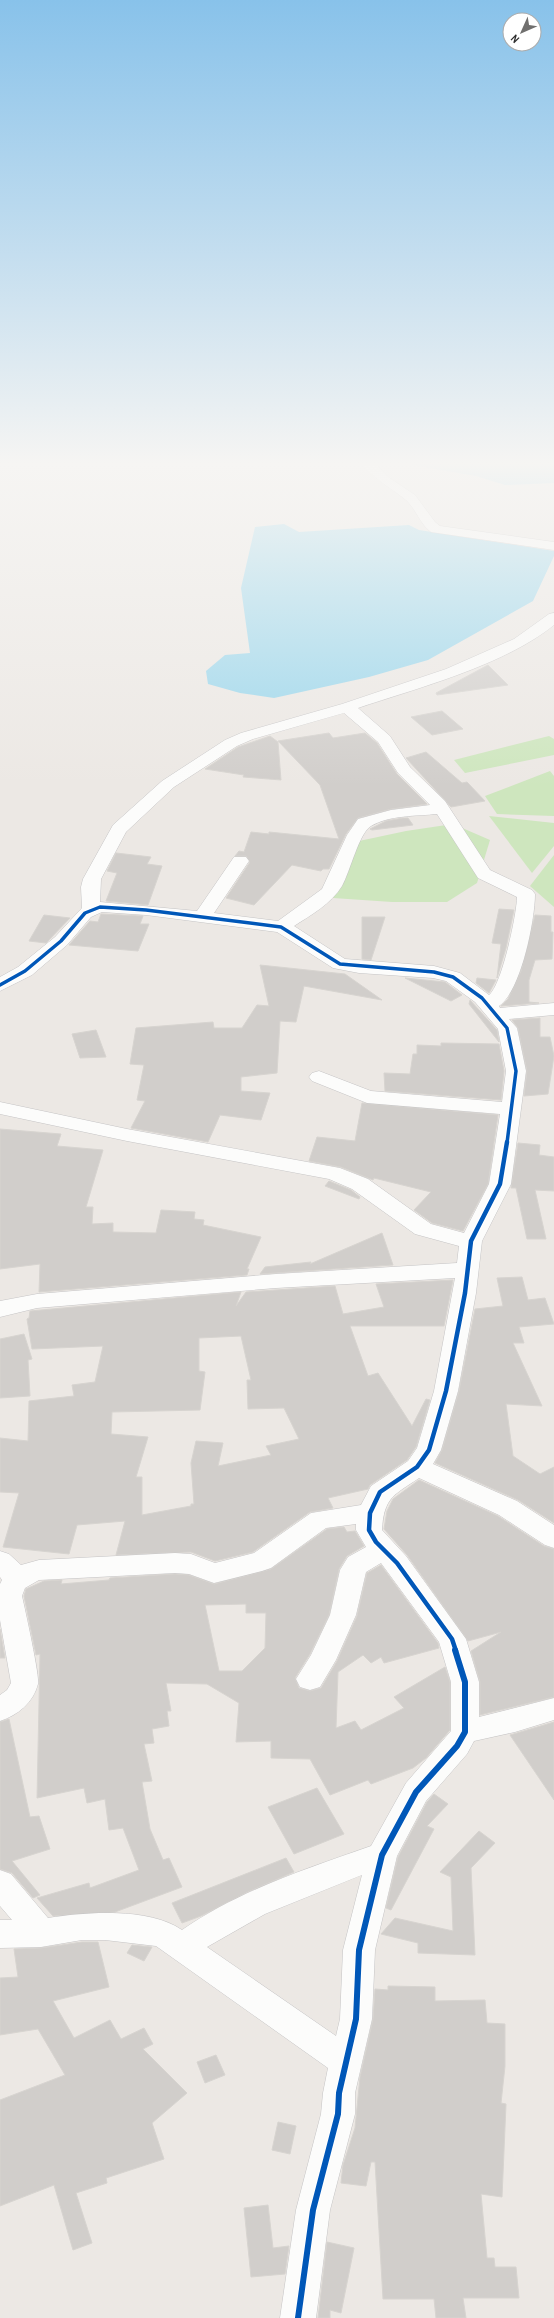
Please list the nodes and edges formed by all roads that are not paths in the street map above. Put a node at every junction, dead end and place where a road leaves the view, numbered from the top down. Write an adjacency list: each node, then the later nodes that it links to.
1 (554, 617): 2 (street)
2 (347, 707): 3 (street); 5 (street)
3 (442, 808): 7 (street); 9 (street)
4 (240, 861): 6 (street)
5 (91, 909): 6 (street); 8 (street)
6 (202, 917): 7 (street)
7 (281, 927): 9 (street)
8 (0, 985)
9 (491, 1009): 10 (street); 13 (street)
10 (554, 1009)
11 (319, 1077): 13 (street)
12 (0, 1108): 14 (street)
13 (511, 1109): 14 (street)
14 (471, 1241): 15 (street)
15 (468, 1270): 16 (street); 17 (street)
16 (0, 1309)
17 (417, 1468): 18 (street); 19 (street)
18 (370, 1513): 20 (street); 21 (street)
19 (554, 1538)
20 (383, 1549): 22 (street); 25 (street)
21 (9, 1569): 24 (street)
22 (310, 1679)
23 (554, 1709): 25 (street)
24 (0, 1710)
25 (465, 1732): 26 (street)
26 (382, 1855): 30 (street); 31 (street)
27 (0, 1882): 29 (street)
28 (0, 1934): 29 (street)
29 (41, 1934): 30 (street)
30 (183, 1946): 31 (street)
31 (347, 2062): 32 (street)
32 (298, 2318)

